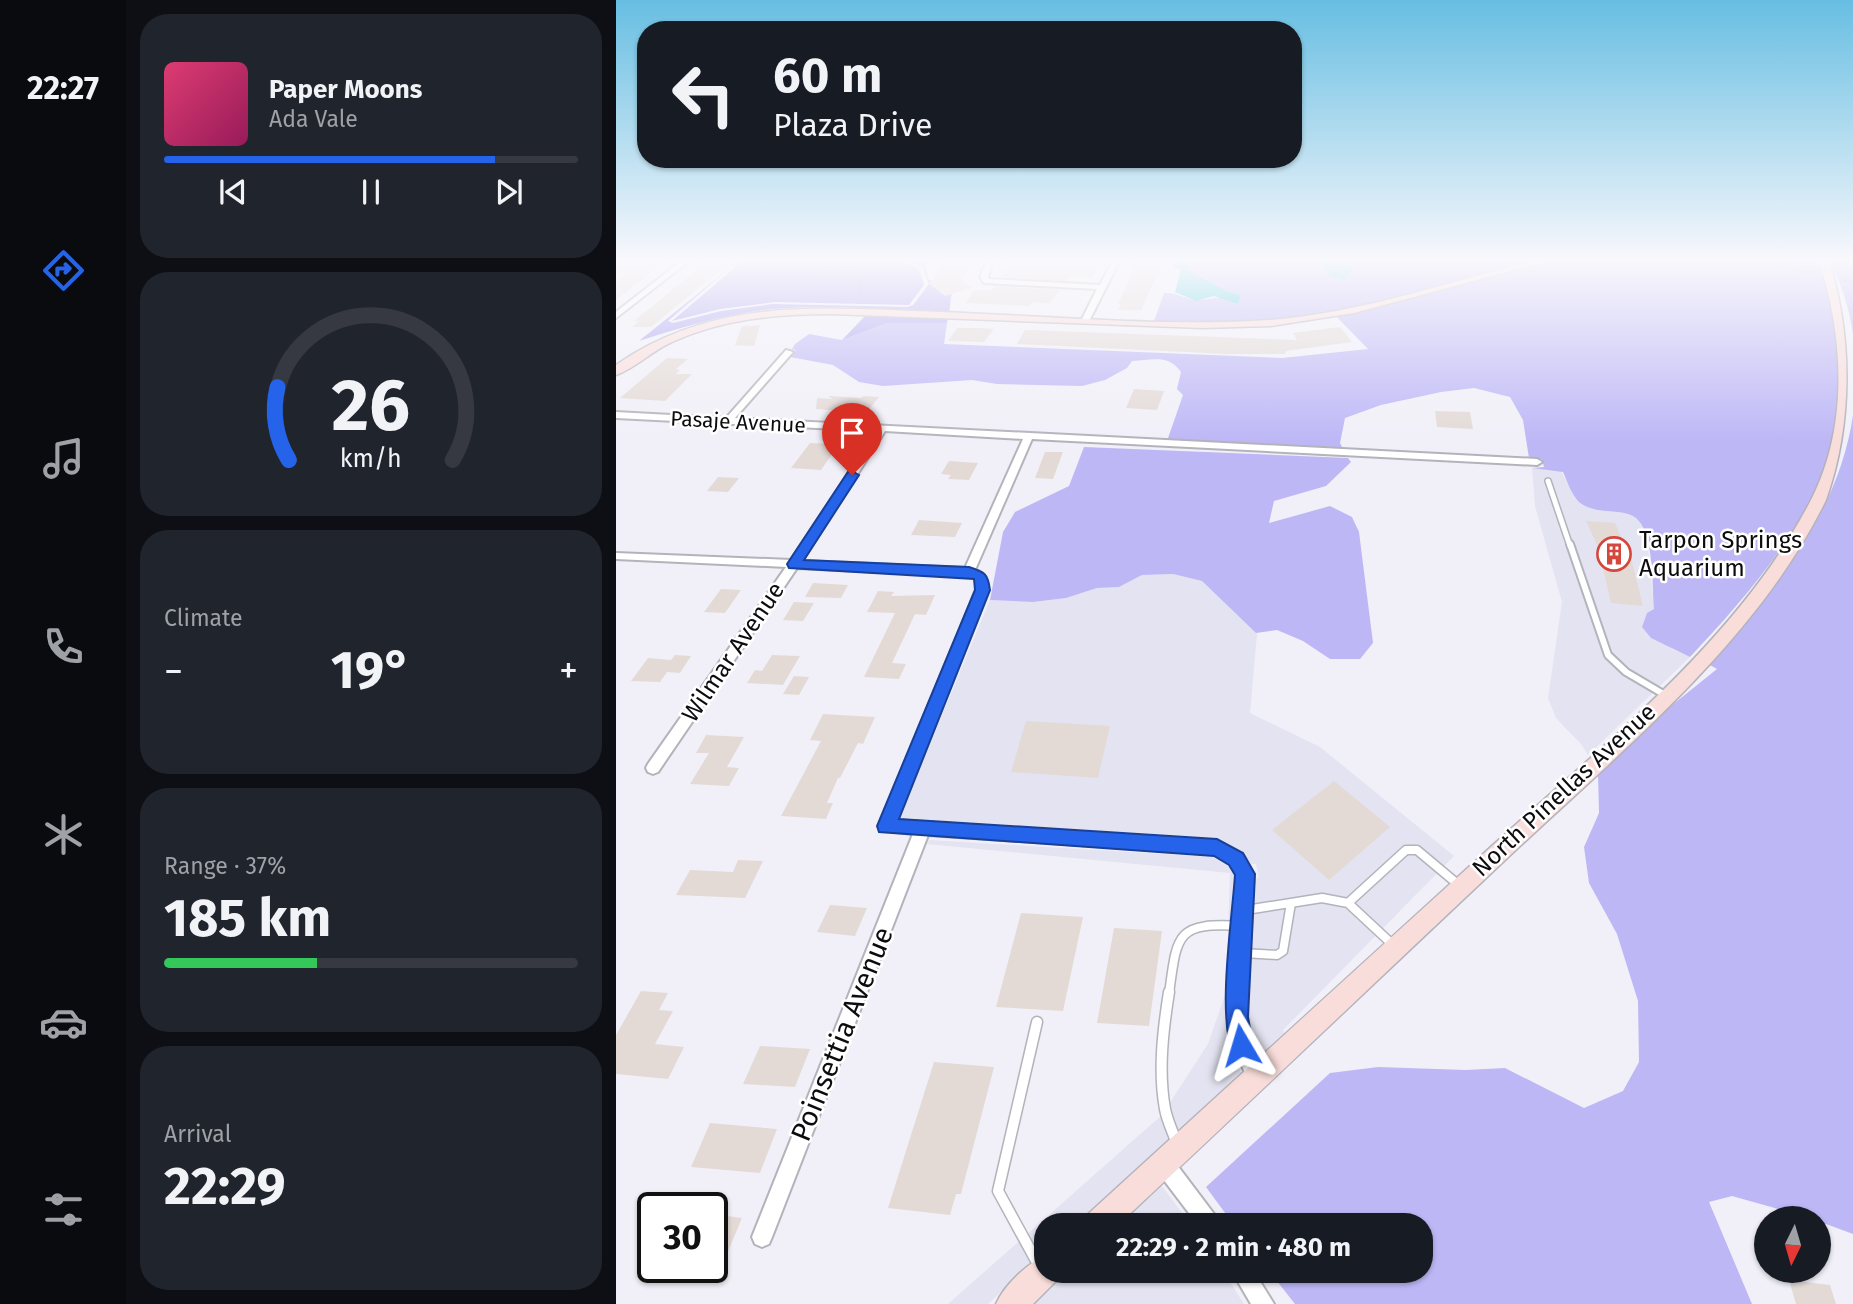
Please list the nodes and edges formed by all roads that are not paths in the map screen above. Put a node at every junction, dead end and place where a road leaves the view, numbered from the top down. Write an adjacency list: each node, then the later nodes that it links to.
1 (728, 319): 7 (main road)
2 (1030, 319): 5 (main road)
3 (1295, 319): 5 (main road)
4 (1844, 319): 17 (main road, North Pinellas Avenue)
5 (1085, 321)
6 (789, 352): 9 (street)
7 (616, 371)
8 (616, 415): 9 (street, Pasaje Avenue)
9 (728, 421): 10 (street, Pasaje Avenue)
10 (881, 430): 11 (street, Pasaje Avenue); 15 (street, Wilmar Avenue)
11 (1028, 438): 12 (street); 16 (street)
12 (1536, 462)
13 (1548, 481): 17 (lane)
14 (616, 556): 15 (street)
15 (794, 564): 16 (street); 18 (street, Wilmar Avenue)
16 (969, 572): 19 (street)
17 (1665, 695): 21 (main road, North Pinellas Avenue)
18 (653, 768)
19 (922, 831): 20 (street); 32 (street, Poinsettia Avenue)
20 (1245, 874): 24 (street)
21 (1461, 887): 23 (lane); 25 (main road, North Pinellas Avenue)
22 (1291, 903): 23 (lane); 24 (lane); 26 (lane)
23 (1348, 903): 25 (lane)
24 (1243, 918): 26 (street); 29 (lane)
25 (1396, 947): 28 (main road, North Pinellas Avenue)
26 (1241, 952): 28 (street)
27 (1037, 1021): 33 (lane)
28 (1256, 1077): 29 (main road, North Pinellas Avenue)
29 (1172, 1157): 30 (main road, North Pinellas Avenue); 31 (street)
30 (1110, 1213)
31 (1203, 1213)
32 (762, 1237)
33 (1034, 1253)
34 (1034, 1282): 36 (main road)
35 (1249, 1283): 37 (street)
36 (1011, 1304)
37 (1263, 1304)

